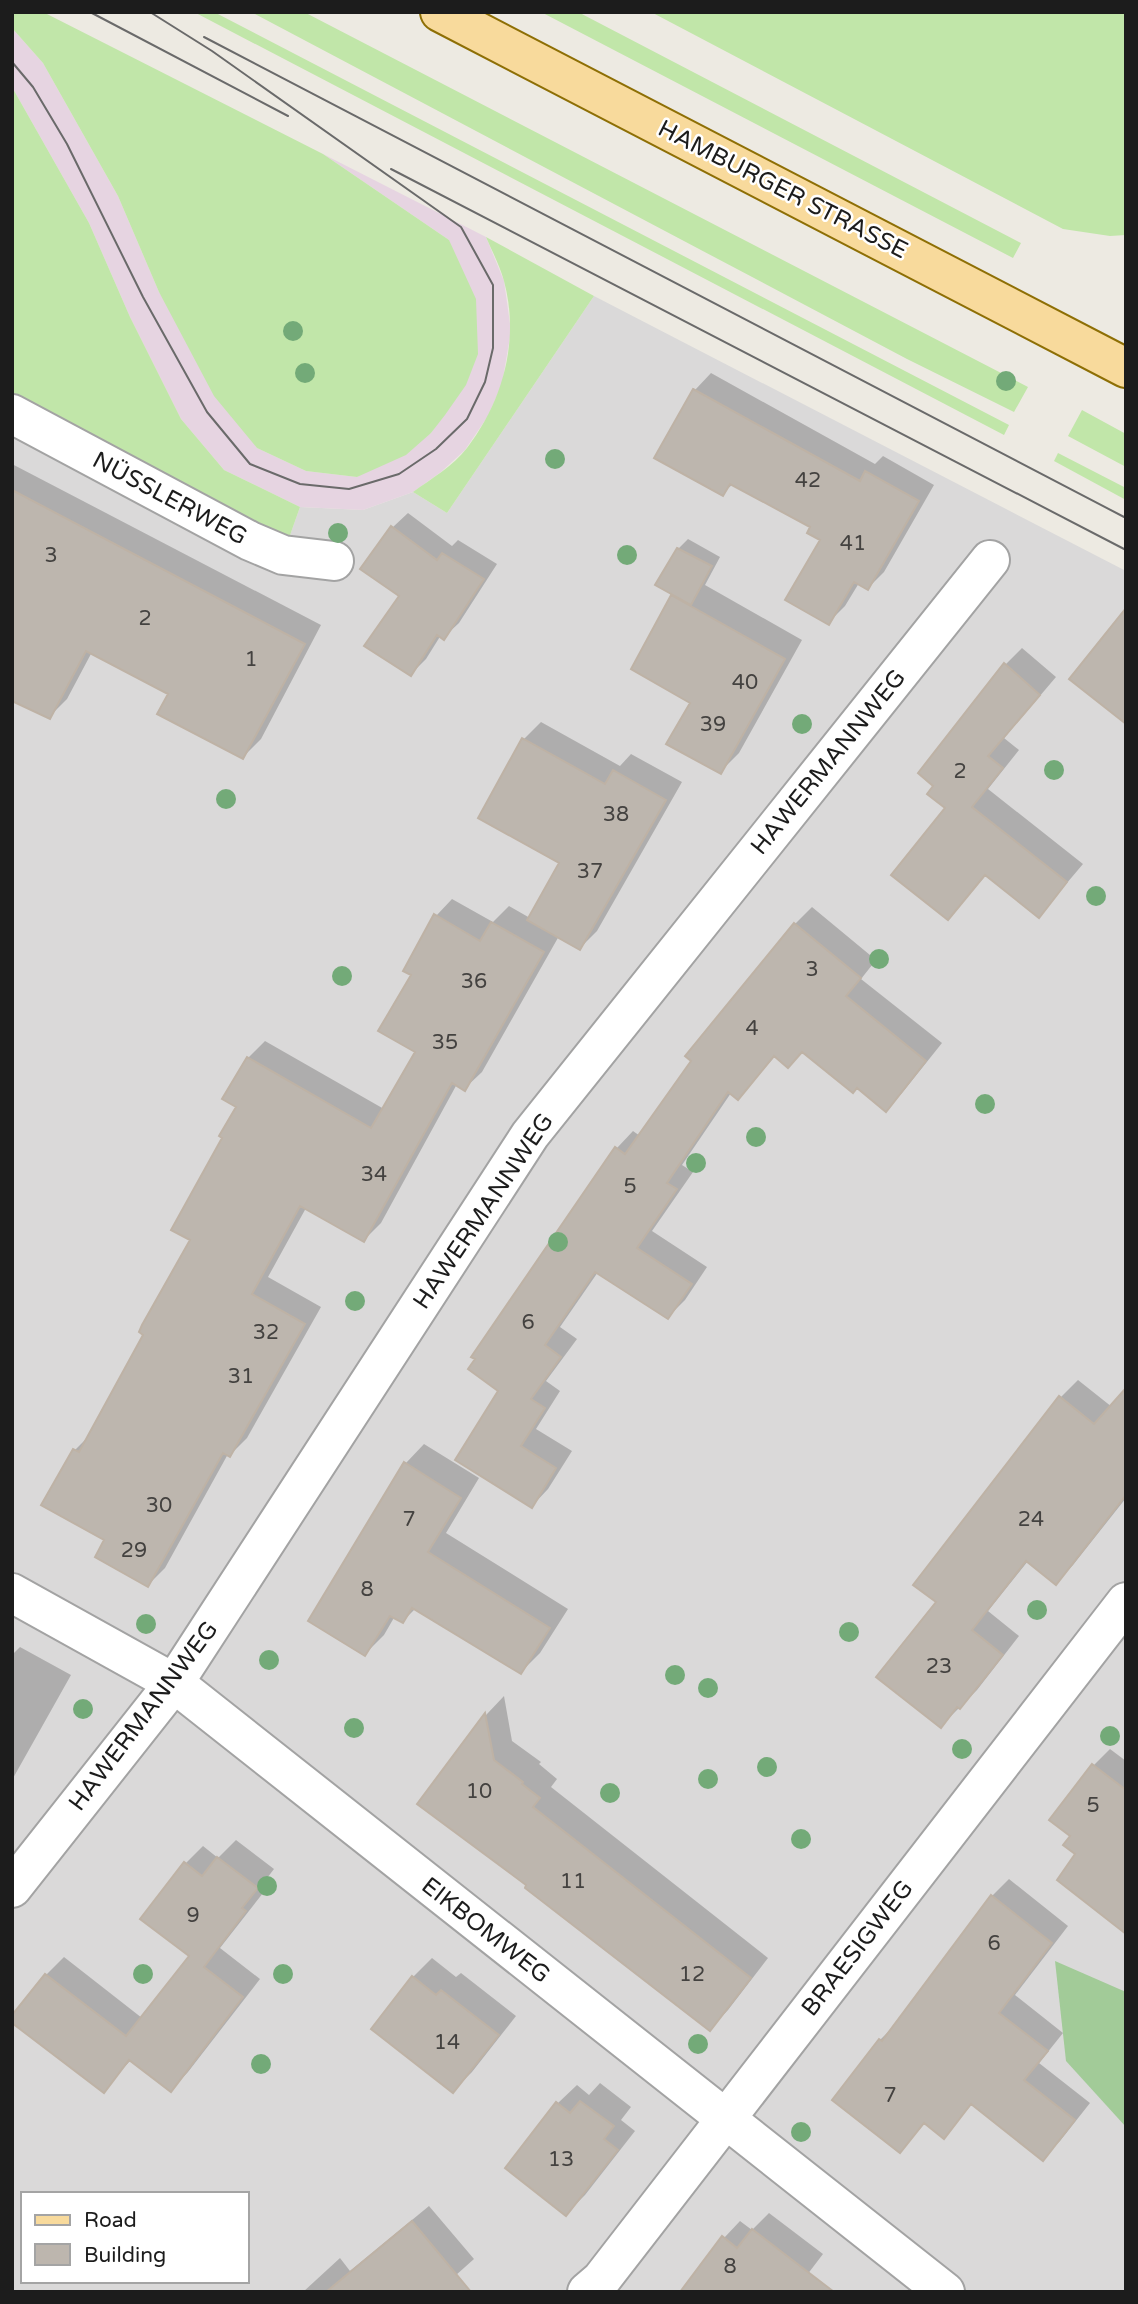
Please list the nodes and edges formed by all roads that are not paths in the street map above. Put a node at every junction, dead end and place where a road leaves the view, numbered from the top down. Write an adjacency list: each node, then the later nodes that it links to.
1 (440, 12): 2 (main road, HAMBURGER STRASSE)
2 (1126, 368)
3 (12, 414): 5 (street, NÜSSLERWEG)
4 (990, 560): 8 (street, HAWERMANNWEG)
5 (334, 561)
6 (12, 1593): 8 (street, EIKBOMWEG)
7 (1126, 1602): 10 (street, BRAESIGWEG)
8 (174, 1683): 9 (street, HAWERMANNWEG); 10 (street, EIKBOMWEG)
9 (12, 1888)
10 (724, 2119): 11 (street, BRAESIGWEG); 12 (street, EIKBOMWEG)
11 (587, 2292)
12 (944, 2292)

